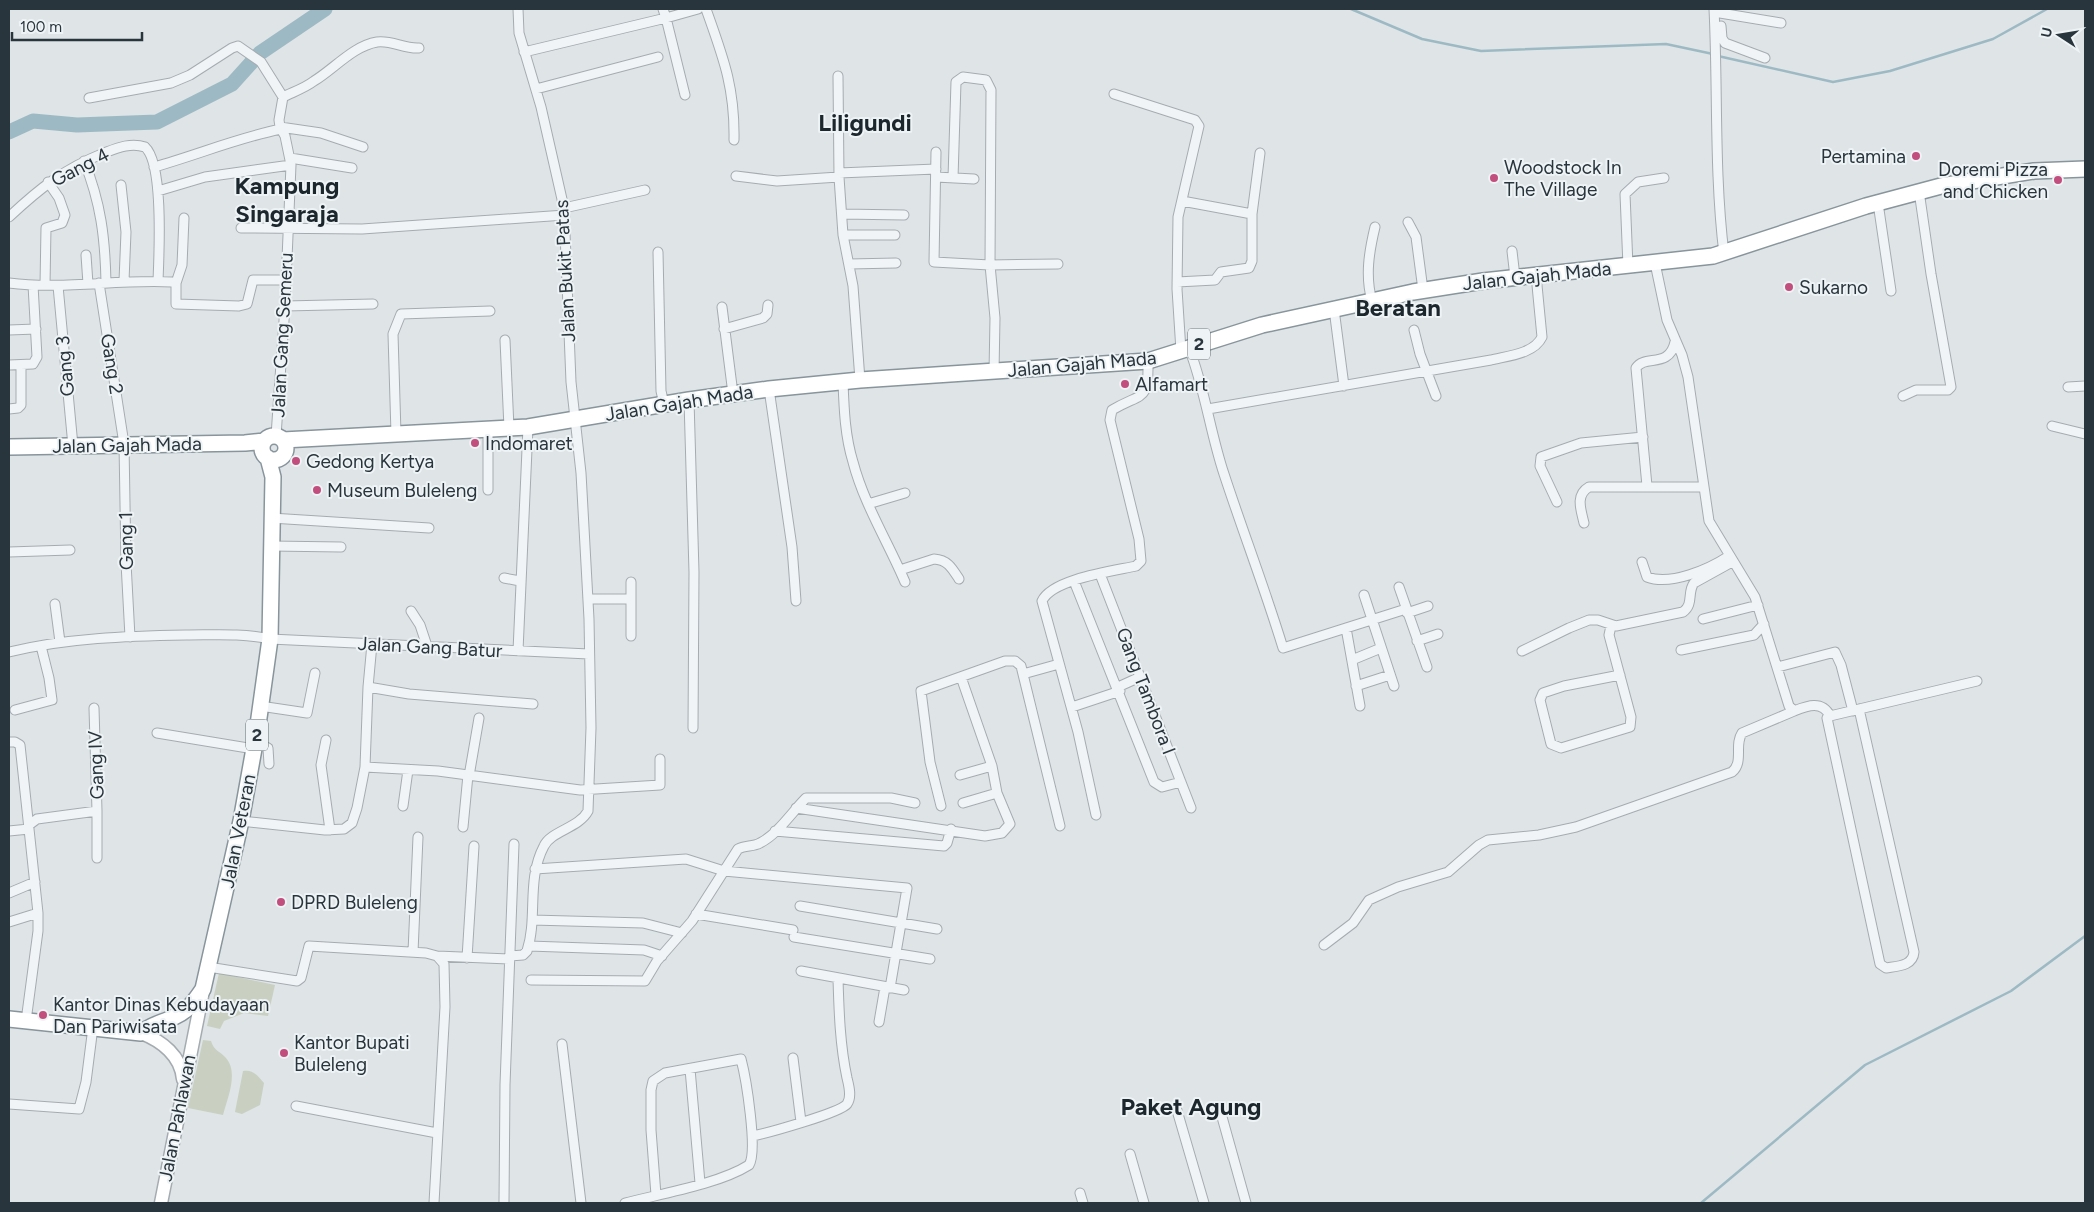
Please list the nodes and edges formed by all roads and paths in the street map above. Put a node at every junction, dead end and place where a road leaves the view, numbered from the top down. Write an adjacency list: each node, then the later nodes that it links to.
1 (698, 9): 5 (street)
2 (706, 9): 18 (street)
3 (521, 10): 8 (street, Jalan Bukit Patas)
4 (1718, 10): 6 (street); 10 (street); 54 (street)
5 (664, 13): 8 (street); 14 (street)
6 (1781, 23)
7 (419, 48): 15 (street)
8 (524, 52): 12 (street, Jalan Bukit Patas)
9 (658, 57): 12 (street)
10 (1765, 58)
11 (838, 76): 28 (street)
12 (536, 89): 40 (street, Jalan Bukit Patas)
13 (1114, 94): 38 (street)
14 (685, 95)
15 (283, 97): 16 (street); 17 (street, Jalan Gang Semeru)
16 (90, 98)
17 (280, 128): 19 (street); 23 (street, Jalan Gang Semeru); 24 (street)
18 (734, 140)
19 (363, 147)
20 (936, 152): 27 (street)
21 (1260, 153): 42 (street)
22 (84, 161): 24 (street, Gang 4); 33 (street, Gang 4); 69 (street, Gang 2)
23 (291, 161): 25 (street); 36 (street); 49 (street, Jalan Gang Semeru)
24 (154, 167): 36 (street)
25 (352, 168)
26 (2085, 169): 37 (highway, Jalan Gajah Mada / 2)
27 (936, 173): 28 (street); 30 (street); 60 (street)
28 (839, 175): 29 (street); 41 (street)
29 (736, 176)
30 (953, 178): 32 (street); 60 (street)
31 (1664, 178): 61 (street)
32 (974, 179)
33 (48, 182): 44 (street, Gang 4); 73 (street)
34 (121, 186): 65 (street)
35 (645, 190): 40 (street)
36 (158, 191): 66 (street)
37 (1919, 191): 39 (highway, Jalan Gajah Mada / 2); 104 (street)
38 (1182, 201): 42 (street); 67 (street)
39 (1878, 203): 54 (highway, Jalan Gajah Mada / 2); 76 (street)
40 (564, 211): 49 (street); 109 (street, Jalan Bukit Patas)
41 (842, 214): 43 (street); 50 (street)
42 (1252, 214): 67 (street)
43 (904, 215)
44 (9, 216)
45 (184, 218): 70 (street)
46 (1408, 222): 75 (street)
47 (1375, 227): 77 (street)
48 (241, 228): 49 (street)
49 (288, 229): 64 (street, Jalan Gang Semeru)
50 (843, 235): 51 (street); 58 (street)
51 (895, 235)
52 (1512, 250): 63 (street)
53 (658, 252): 106 (street)
54 (1724, 254): 57 (highway, Jalan Gajah Mada / 2)
55 (86, 255): 71 (street)
56 (896, 263): 58 (street)
57 (1655, 263): 61 (highway, Jalan Gajah Mada / 2); 89 (street)
58 (849, 264): 96 (street)
59 (1058, 264): 60 (street)
60 (990, 265): 95 (street)
61 (1628, 266): 62 (highway, Jalan Gajah Mada / 2)
62 (1536, 275): 63 (highway, Jalan Gajah Mada / 2); 94 (street)
63 (1515, 277): 75 (highway, Jalan Gajah Mada / 2)
64 (286, 280): 70 (street); 80 (street, Jalan Gang Semeru)
65 (124, 281): 66 (street); 69 (street)
66 (158, 281): 70 (street)
67 (1177, 282): 90 (street)
68 (9, 283): 72 (street)
69 (102, 283): 71 (street); 117 (street, Gang 2)
70 (176, 283)
71 (88, 284): 74 (street)
72 (33, 285): 73 (street); 84 (street)
73 (45, 285): 74 (street)
74 (58, 286): 118 (street, Gang 3)
75 (1423, 290): 77 (highway, Jalan Gajah Mada / 2)
76 (1891, 291)
77 (1372, 301): 82 (highway, Jalan Gajah Mada / 2)
78 (373, 304): 80 (street)
79 (768, 305): 85 (street)
80 (285, 306): 120 (street, Jalan Gang Semeru)
81 (722, 307): 85 (street)
82 (1334, 309): 90 (highway, Jalan Gajah Mada / 2); 98 (street)
83 (490, 311): 114 (street)
84 (36, 329): 86 (street); 93 (street)
85 (724, 329): 102 (street)
86 (9, 330)
87 (1414, 330): 94 (street)
88 (505, 340): 112 (street)
89 (1675, 342): 116 (street); 122 (street)
90 (1185, 350): 91 (highway, Jalan Gajah Mada / 2); 108 (street)
91 (1148, 361): 95 (highway, Jalan Gajah Mada / 2); 137 (street)
92 (9, 365): 93 (street)
93 (21, 365): 107 (street)
94 (1427, 371): 98 (street); 103 (street)
95 (994, 372): 96 (highway, Jalan Gajah Mada / 2)
96 (860, 380): 97 (highway, Jalan Gajah Mada / 2)
97 (843, 382): 101 (highway, Jalan Gajah Mada / 2); 126 (street)
98 (1344, 386): 108 (street)
99 (2085, 386): 100 (street)
100 (2068, 387)
101 (769, 390): 102 (highway, Jalan Gajah Mada / 2); 148 (street)
102 (732, 394): 105 (highway, Jalan Gajah Mada / 2)
103 (1436, 396)
104 (1903, 396)
105 (689, 400): 106 (highway, Jalan Gajah Mada / 2); 199 (street)
106 (664, 404): 109 (highway, Jalan Gajah Mada / 2)
107 (9, 409)
108 (1208, 409): 158 (street)
109 (575, 419): 111 (highway, Jalan Gajah Mada / 2); 146 (street)
110 (2052, 426): 115 (street)
111 (528, 427): 112 (highway, Jalan Gajah Mada / 2); 140 (street)
112 (510, 428): 113 (highway, Jalan Gajah Mada / 2)
113 (488, 429): 114 (highway, Jalan Gajah Mada / 2); 123 (street)
114 (396, 434): 120 (highway, Jalan Gajah Mada / 2)
115 (2085, 434)
116 (1643, 437): 121 (street); 125 (street)
117 (124, 444): 118 (highway, Jalan Gajah Mada / 2); 120 (highway, Jalan Gajah Mada / 2); 161 (street, Gang 1)
118 (73, 446): 119 (highway, Jalan Gajah Mada / 2)
119 (9, 447)
120 (274, 448): 127 (highway, Jalan Veteran / 2)
121 (1647, 486): 122 (street); 128 (street)
122 (1703, 487): 134 (street)
123 (488, 490)
124 (905, 493): 126 (street)
125 (1557, 502)
126 (868, 504): 136 (street)
127 (271, 518): 129 (street); 130 (highway, Jalan Veteran / 2)
128 (1584, 523)
129 (429, 528)
130 (271, 546): 131 (street); 162 (highway, Jalan Veteran / 2)
131 (341, 547)
132 (70, 550): 133 (street)
133 (9, 552)
134 (1730, 559): 135 (street); 150 (street); 157 (street)
135 (1642, 562)
136 (900, 570): 139 (street); 143 (street)
137 (1100, 574): 141 (street); 182 (street, Gang Tambora I)
138 (504, 578): 140 (street)
139 (959, 579)
140 (520, 581): 170 (street)
141 (1074, 581): 175 (street); 188 (street)
142 (631, 582): 147 (street)
143 (905, 582)
144 (1399, 587): 153 (street)
145 (1364, 595): 155 (street)
146 (588, 599): 147 (street); 173 (street)
147 (631, 599): 160 (street)
148 (796, 601)
149 (54, 604): 164 (street)
150 (1758, 605): 154 (street); 156 (street)
151 (1428, 606): 153 (street)
152 (411, 611): 167 (street)
153 (1407, 611): 155 (street); 163 (street)
154 (1703, 619)
155 (1372, 620): 158 (street); 168 (street)
156 (1764, 624): 169 (street); 176 (street)
157 (1611, 626): 171 (street); 181 (street)
158 (1346, 628): 174 (street)
159 (1438, 634): 163 (street)
160 (631, 636)
161 (130, 637): 162 (street, Jalan Gang Batur); 164 (street, Jalan Gang Batur)
162 (270, 640): 165 (street, Jalan Gang Batur); 190 (highway, Jalan Veteran / 2)
163 (1417, 641): 177 (street)
164 (60, 642): 166 (street, Jalan Gang Batur)
165 (372, 644): 167 (street, Jalan Gang Batur); 187 (street)
166 (41, 646): 172 (street, Jalan Gang Batur); 194 (street)
167 (427, 646): 170 (street, Jalan Gang Batur)
168 (1381, 648): 174 (street); 180 (street)
169 (1681, 650)
170 (518, 651): 173 (street, Jalan Gang Batur)
171 (1522, 651)
172 (9, 652)
173 (590, 654): 212 (street)
174 (1352, 660): 185 (street)
175 (1059, 664): 179 (street); 192 (street)
176 (1778, 667): 195 (street); 196 (street)
177 (1427, 668)
178 (314, 673): 190 (street)
179 (1023, 674): 183 (street); 224 (street)
180 (1390, 675): 185 (street); 186 (street)
181 (1620, 675): 181 (street)
182 (1140, 677): 188 (street); 211 (street, Gang Tambora I)
183 (962, 678): 206 (street); 217 (street)
184 (1977, 681): 195 (street)
185 (1356, 686): 191 (street)
186 (1394, 686)
187 (368, 687): 189 (street); 207 (street)
188 (1119, 689): 192 (street); 211 (street)
189 (533, 704)
190 (260, 706): 203 (highway, Jalan Veteran / 2)
191 (1360, 706)
192 (1072, 707): 221 (street)
193 (94, 708): 220 (street, Gang IV)
194 (15, 710)
195 (1856, 710): 197 (street); 197 (street)
196 (1794, 711): 197 (street); 246 (street)
197 (1830, 716)
198 (479, 718): 209 (street)
199 (693, 728)
200 (157, 733): 203 (street)
201 (326, 740): 227 (street)
202 (9, 742): 225 (street)
203 (255, 745): 205 (street); 222 (highway, Jalan Veteran / 2)
204 (660, 759): 212 (street)
205 (269, 764)
206 (992, 766): 210 (street); 213 (street)
207 (365, 767): 208 (street); 227 (street)
208 (408, 770): 209 (street); 216 (street)
209 (468, 775): 212 (street); 223 (street)
210 (960, 775)
211 (1181, 782): 219 (street, Gang Tambora I)
212 (590, 790): 234 (street)
213 (997, 793): 215 (street); 226 (street)
214 (915, 803): 218 (street)
215 (963, 803)
216 (403, 806)
217 (940, 806)
218 (796, 808): 226 (street); 228 (street)
219 (1191, 808)
220 (97, 812): 225 (street, Gang IV); 233 (street)
221 (1096, 815)
222 (241, 822): 227 (street); 255 (highway, Jalan Veteran / 2)
223 (463, 826)
224 (1060, 826)
225 (29, 827): 229 (street); 236 (street)
226 (952, 829): 228 (street)
227 (330, 830)
228 (775, 830): 235 (street)
229 (9, 831)
230 (418, 838): 248 (street)
231 (514, 844): 252 (street)
232 (474, 846): 253 (street)
233 (97, 858)
234 (535, 869): 235 (street); 241 (street)
235 (724, 871): 240 (street); 243 (street)
236 (35, 882): 237 (street); 239 (street)
237 (9, 893)
238 (800, 906): 243 (street)
239 (38, 913): 242 (street); 263 (street)
240 (696, 914): 245 (street); 249 (street)
241 (532, 920): 245 (street); 247 (street)
242 (9, 922)
243 (901, 923): 244 (street); 249 (street)
244 (937, 929)
245 (682, 933): 251 (street)
246 (1324, 945)
247 (529, 946): 251 (street); 252 (street)
248 (413, 952): 250 (street); 255 (street)
249 (896, 954): 254 (street); 259 (street)
250 (438, 956): 253 (street); 277 (street)
251 (662, 956): 258 (street)
252 (510, 957): 253 (street); 283 (street)
253 (467, 958)
254 (930, 959)
255 (208, 967): 260 (highway, Jalan Veteran / 2)
256 (800, 971): 257 (street)
257 (838, 979): 259 (street); 276 (street)
258 (531, 980)
259 (887, 987): 261 (street); 264 (street)
260 (203, 989): 266 (highway, 2); 267 (main road, Jalan Veteran)
261 (904, 990)
262 (9, 1019): 263 (highway)
263 (26, 1021): 265 (highway)
264 (879, 1022)
265 (93, 1027): 266 (highway); 272 (street)
266 (141, 1033): 271 (main road)
267 (194, 1034): 271 (main road, Jalan Pahlawan)
268 (562, 1044): 286 (street)
269 (793, 1058): 276 (street)
270 (690, 1069): 278 (street); 280 (street); 282 (street)
271 (183, 1089): 284 (main road, Jalan Pahlawan)
272 (9, 1104)
273 (296, 1106): 277 (street)
274 (1176, 1107): 290 (street)
275 (1222, 1117): 291 (street)
276 (801, 1122): 278 (street)
277 (437, 1133): 285 (street)
278 (752, 1136): 280 (street)
279 (1130, 1154): 289 (street)
280 (700, 1183): 282 (street)
281 (1080, 1193): 288 (street)
282 (656, 1195): 287 (street)
283 (504, 1202)
284 (160, 1203)
285 (434, 1203)
286 (581, 1203)
287 (625, 1203)
288 (1083, 1203)
289 (1144, 1203)
290 (1204, 1203)
291 (1246, 1203)

